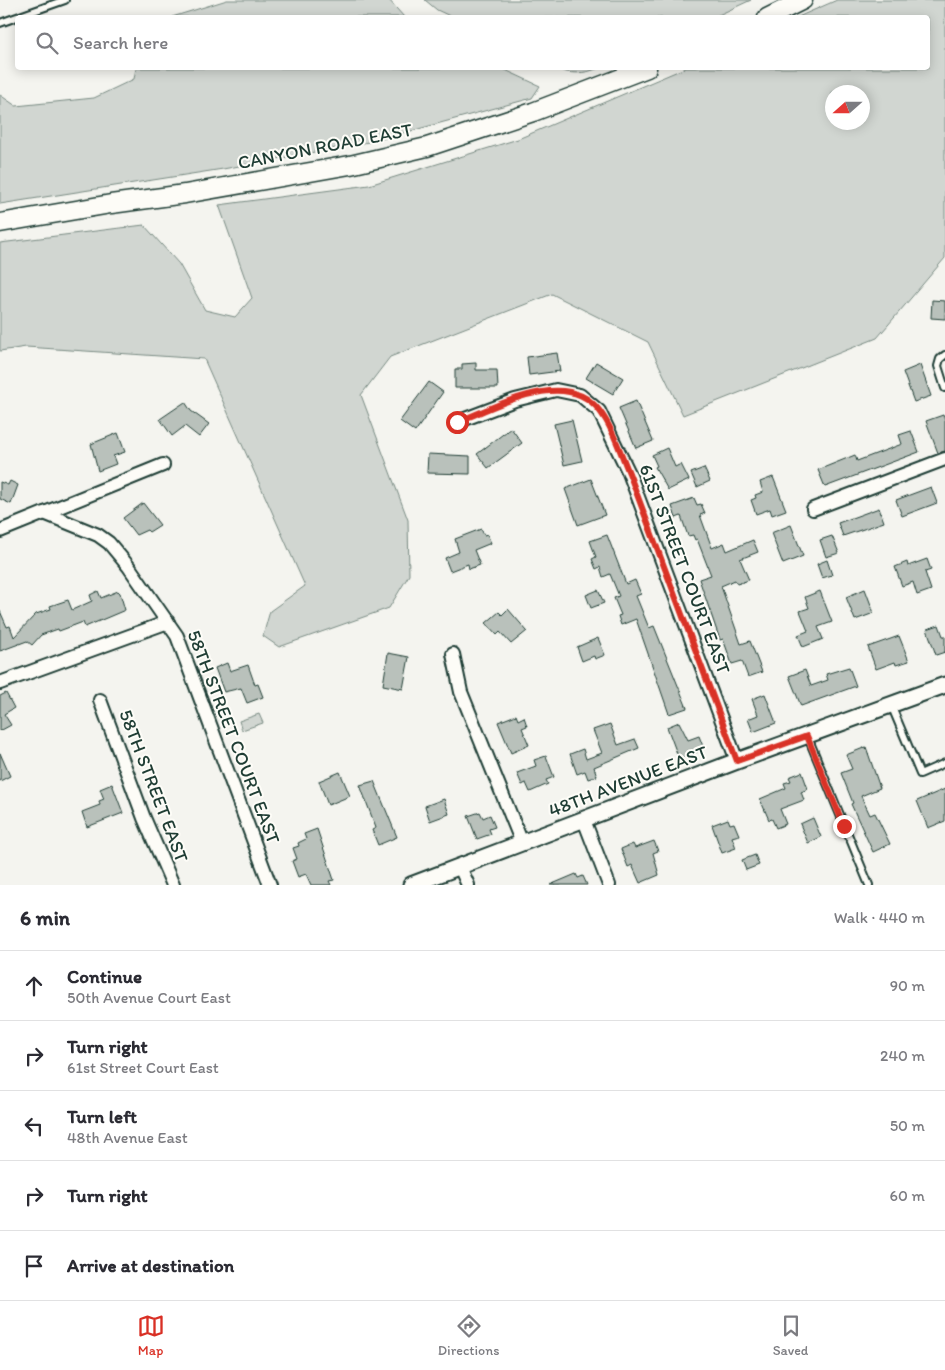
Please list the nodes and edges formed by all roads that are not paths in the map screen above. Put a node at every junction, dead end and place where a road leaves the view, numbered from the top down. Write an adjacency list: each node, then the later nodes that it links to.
1 (65, 0): 3 (lane)
2 (803, 0): 4 (main road)
3 (23, 15)
4 (773, 15)
5 (15, 18): 6 (lane)
6 (0, 23)
7 (641, 70): 8 (main road, CANYON ROAD EAST)
8 (0, 223)
9 (945, 355): 10 (lane)
10 (945, 388)
11 (457, 422): 24 (street, 61ST STREET COURT EAST)
12 (945, 460): 14 (street)
13 (163, 464): 15 (street)
14 (813, 509)
15 (44, 513): 16 (street); 17 (street, 58TH STREET COURT EAST)
16 (0, 531)
17 (168, 622): 19 (street); 30 (street, 58TH STREET COURT EAST)
18 (453, 654): 27 (street)
19 (0, 683)
20 (945, 685): 22 (street, 48TH AVENUE EAST)
21 (100, 700): 29 (street, 58TH STREET EAST)
22 (890, 705): 23 (street, 48TH AVENUE EAST); 25 (lane)
23 (807, 736): 24 (street, 48TH AVENUE EAST); 34 (lane)
24 (737, 761): 26 (street, 48TH AVENUE EAST)
25 (945, 763)
26 (584, 820): 27 (street, 48TH AVENUE EAST); 33 (street)
27 (522, 843): 28 (street, 48TH AVENUE EAST)
28 (460, 867): 31 (street, 48TH AVENUE EAST); 32 (street)
29 (173, 885)
30 (270, 885)
31 (411, 885)
32 (468, 885)
33 (609, 885)
34 (869, 885)

